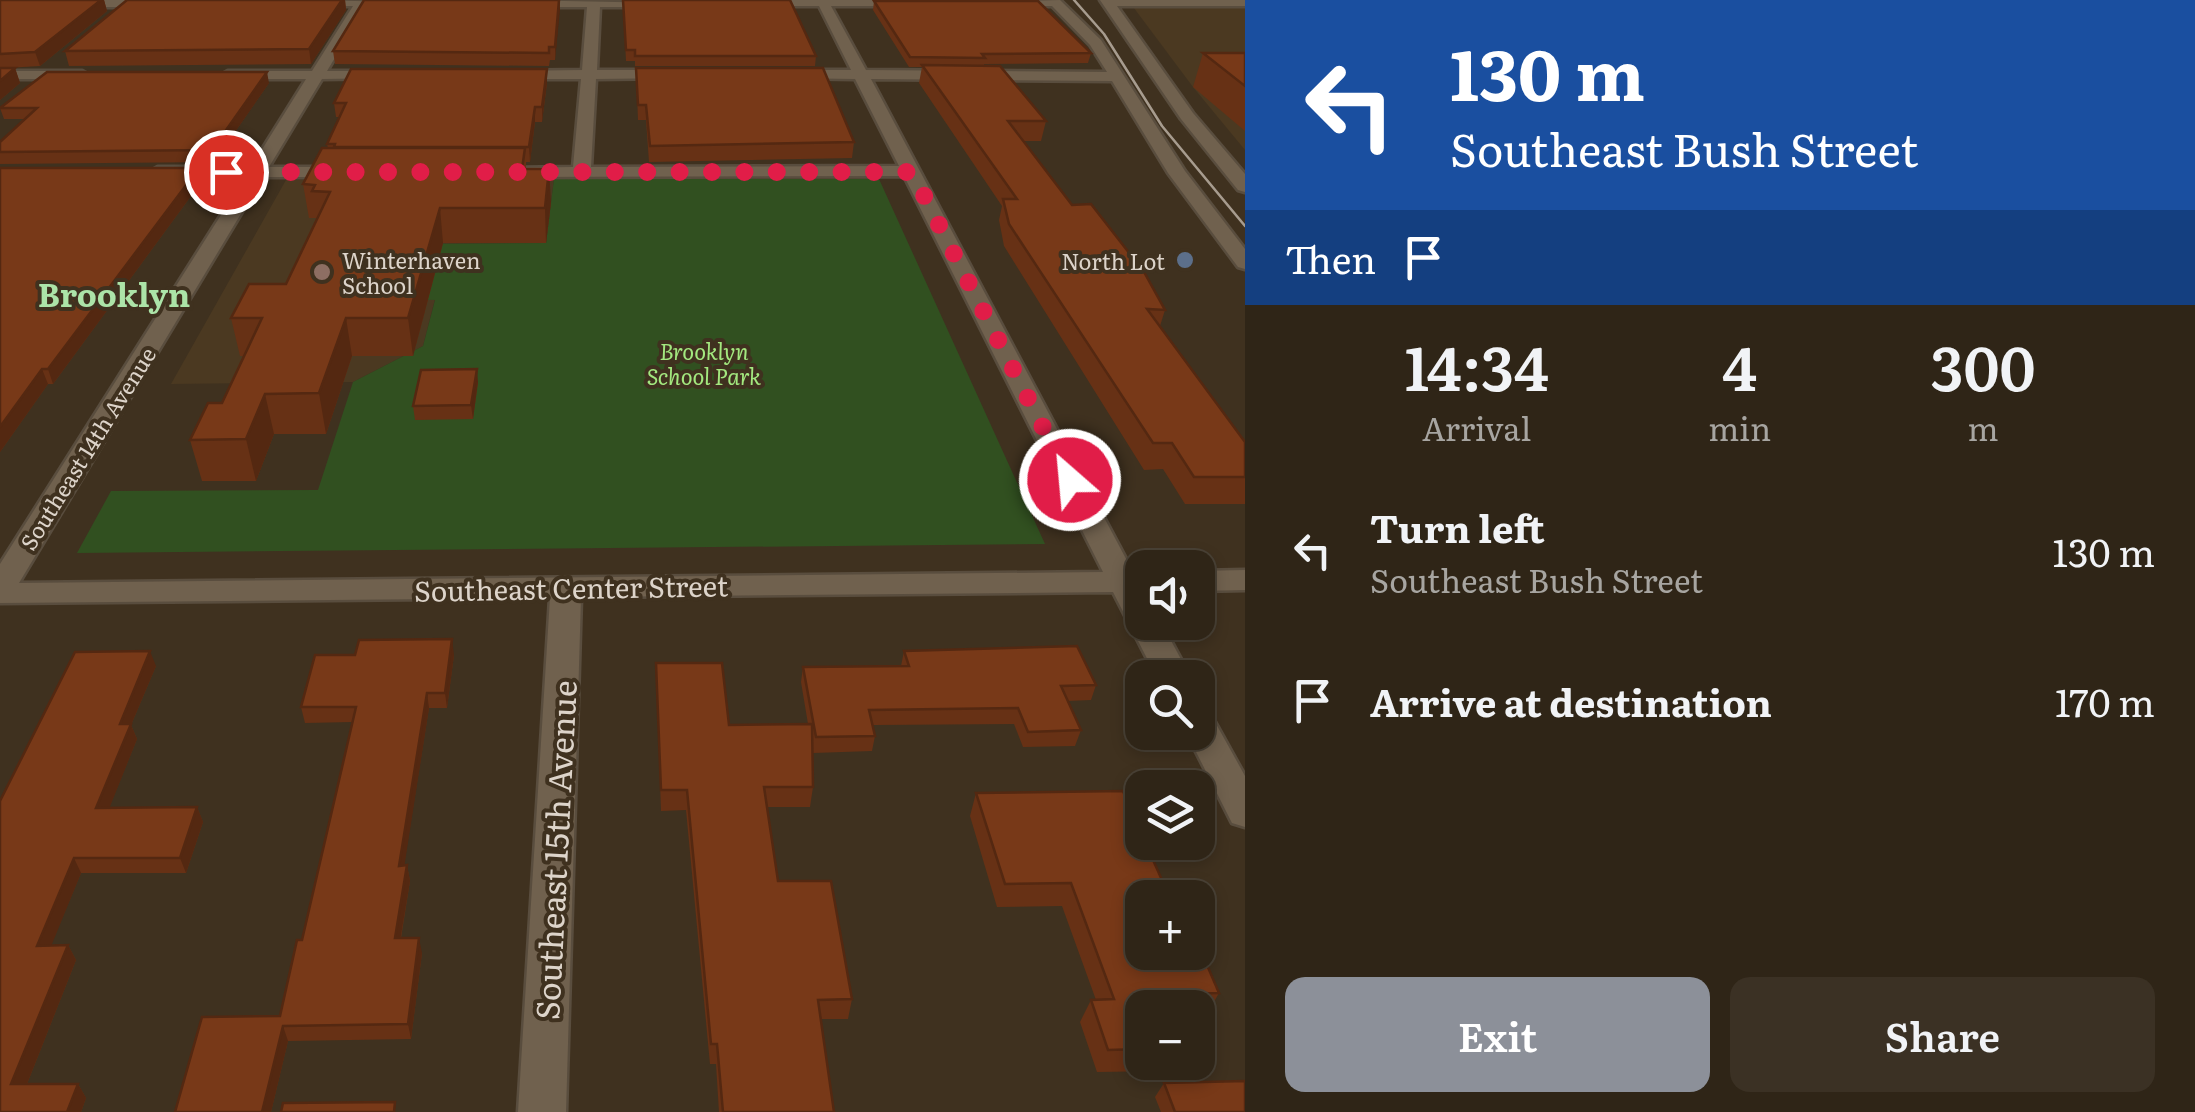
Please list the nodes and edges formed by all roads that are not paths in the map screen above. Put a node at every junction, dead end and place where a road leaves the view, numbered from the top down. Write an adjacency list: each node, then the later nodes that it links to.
1 (131, 1): 13 (street); 14 (street); 17 (street)
2 (362, 1): 7 (street); 8 (street); 25 (street, Southeast 14th Avenue)
3 (594, 1): 15 (street); 16 (street); 28 (street)
4 (822, 1): 9 (street); 10 (street); 21 (street)
5 (1054, 1): 11 (street); 30 (street)
6 (1107, 1): 12 (street); 38 (street)
7 (284, 2)
8 (420, 2)
9 (739, 2)
10 (926, 2)
11 (985, 2)
12 (1245, 2)
13 (0, 3)
14 (175, 3)
15 (510, 3)
16 (680, 3)
17 (108, 20)
18 (68, 55): 22 (street)
19 (697, 74): 28 (street)
20 (776, 74): 21 (street)
21 (862, 74): 30 (street); 36 (street)
22 (44, 75): 23 (street); 29 (street); 31 (street)
23 (92, 75)
24 (206, 75): 25 (street)
25 (316, 75): 26 (street); 33 (street, Southeast 14th Avenue)
26 (404, 75)
27 (498, 75): 28 (street)
28 (588, 75): 37 (street)
29 (0, 76)
30 (1117, 78): 39 (street)
31 (22, 94)
32 (132, 172): 33 (street)
33 (258, 172): 34 (street); 45 (street, Southeast 14th Avenue)
34 (369, 172)
35 (488, 172): 37 (street)
36 (912, 172): 37 (street); 40 (street)
37 (582, 173)
38 (1245, 186)
39 (1245, 263)
40 (1125, 567)
41 (1245, 580): 42 (street)
42 (1215, 581)
43 (1125, 582): 44 (street, Southeast Center Street)
44 (566, 587): 45 (street, Southeast Center Street); 48 (street, Southeast 15th Avenue)
45 (0, 591)
46 (1213, 750): 47 (street)
47 (1245, 812)
48 (542, 1112)

